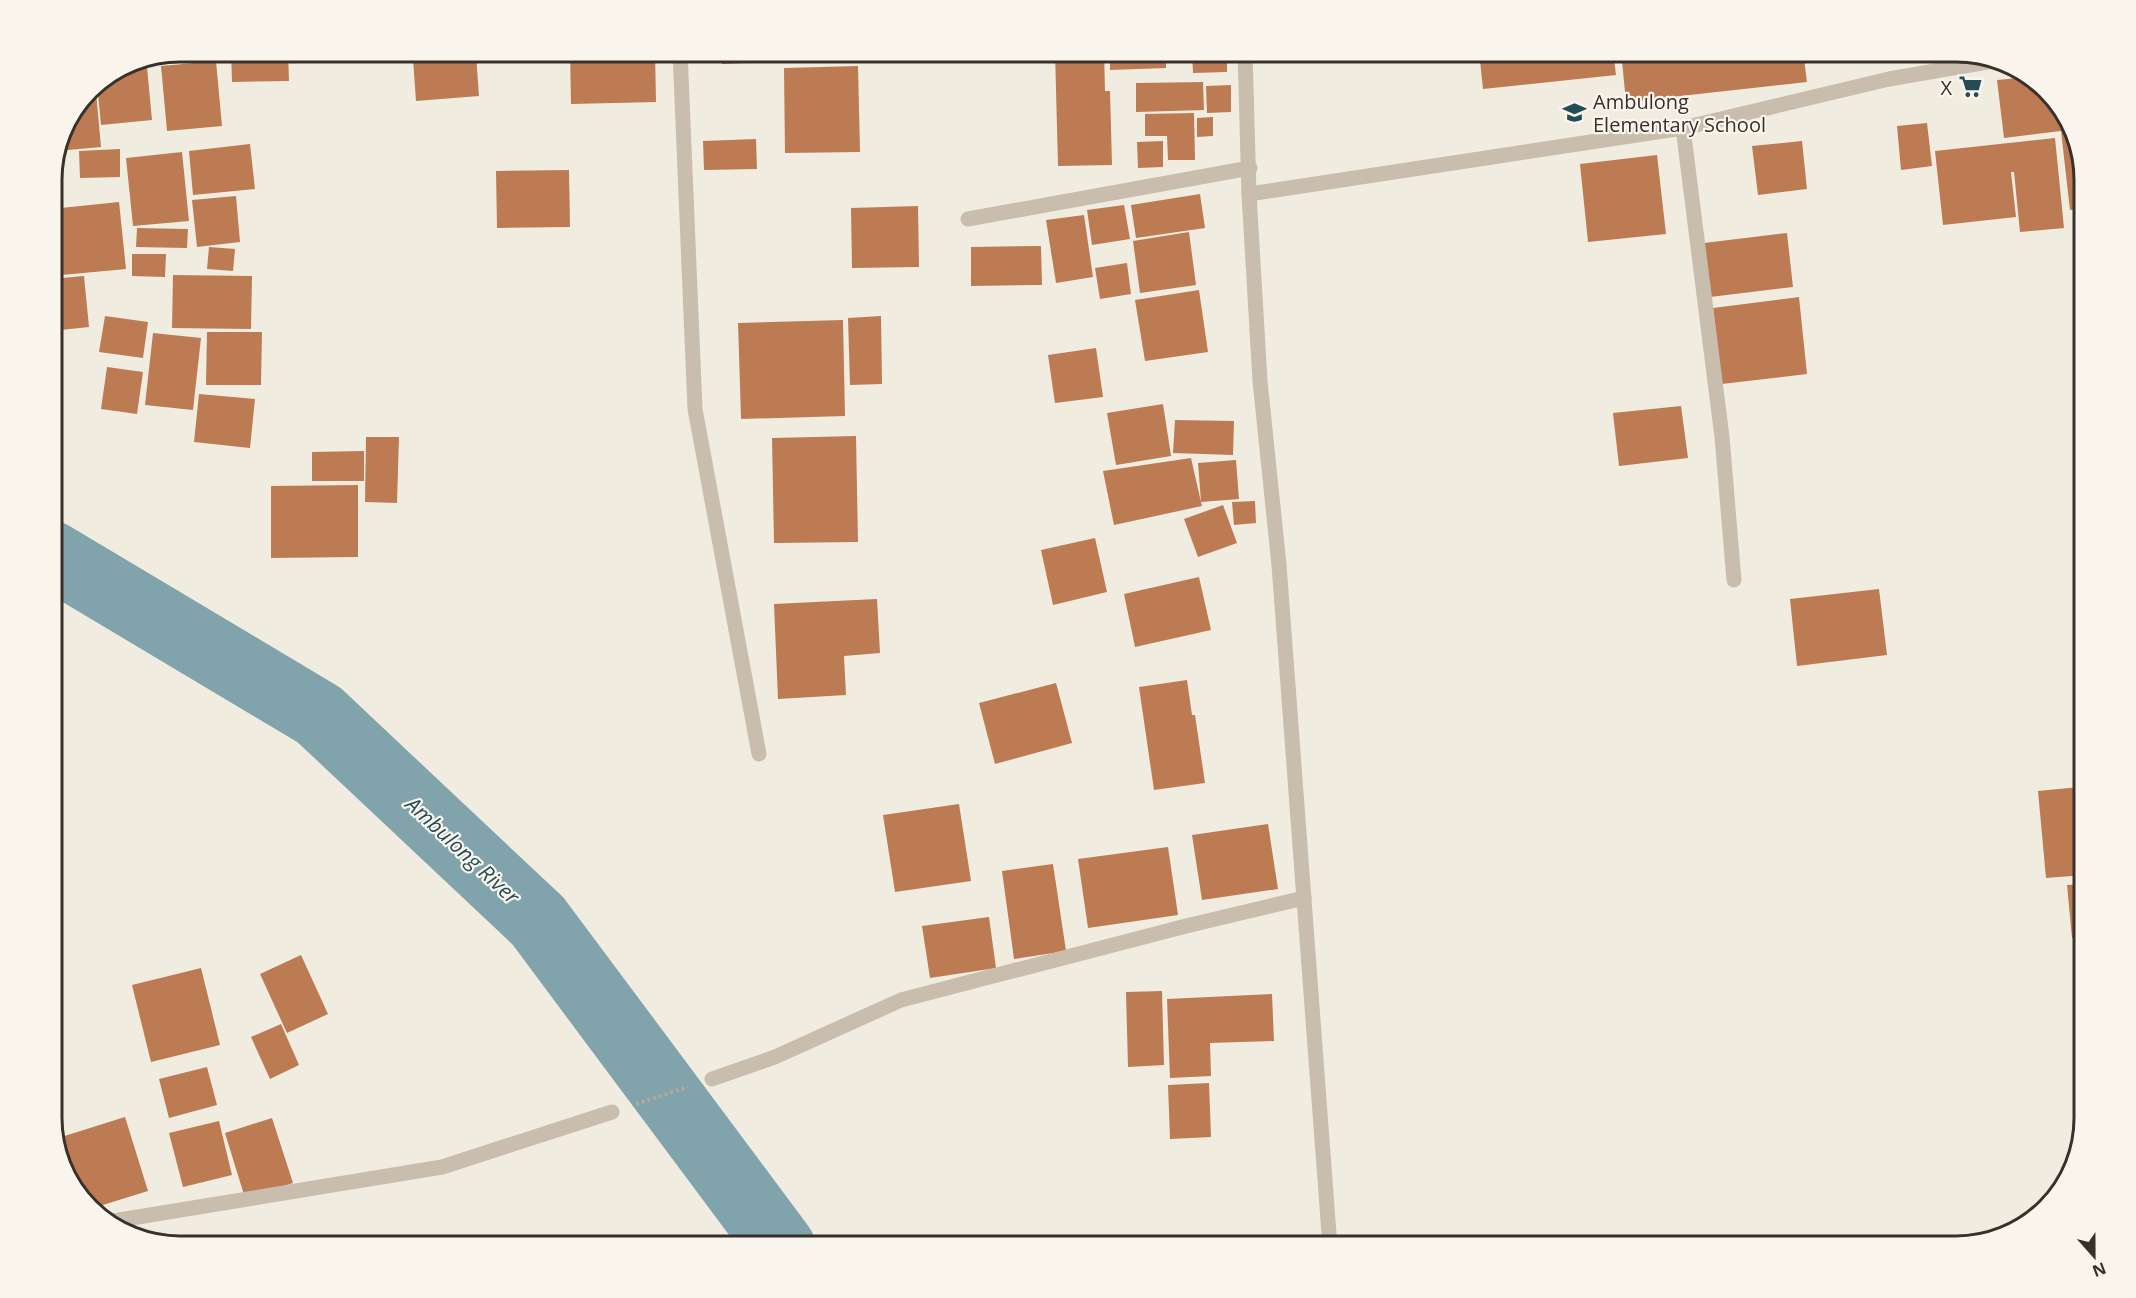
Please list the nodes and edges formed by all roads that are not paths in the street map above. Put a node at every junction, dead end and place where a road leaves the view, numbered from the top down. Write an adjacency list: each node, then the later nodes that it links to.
1 (680, 62): 9 (street)
2 (1245, 62): 5 (street)
3 (1945, 62): 4 (street)
4 (1683, 128): 6 (street); 8 (street)
5 (1250, 168): 6 (street); 7 (street)
6 (1249, 194): 10 (street)
7 (968, 219)
8 (1734, 580)
9 (759, 754)
10 (1304, 898): 11 (street); 14 (street)
11 (712, 1079)
12 (612, 1112): 13 (street)
13 (119, 1220)
14 (1329, 1236)

